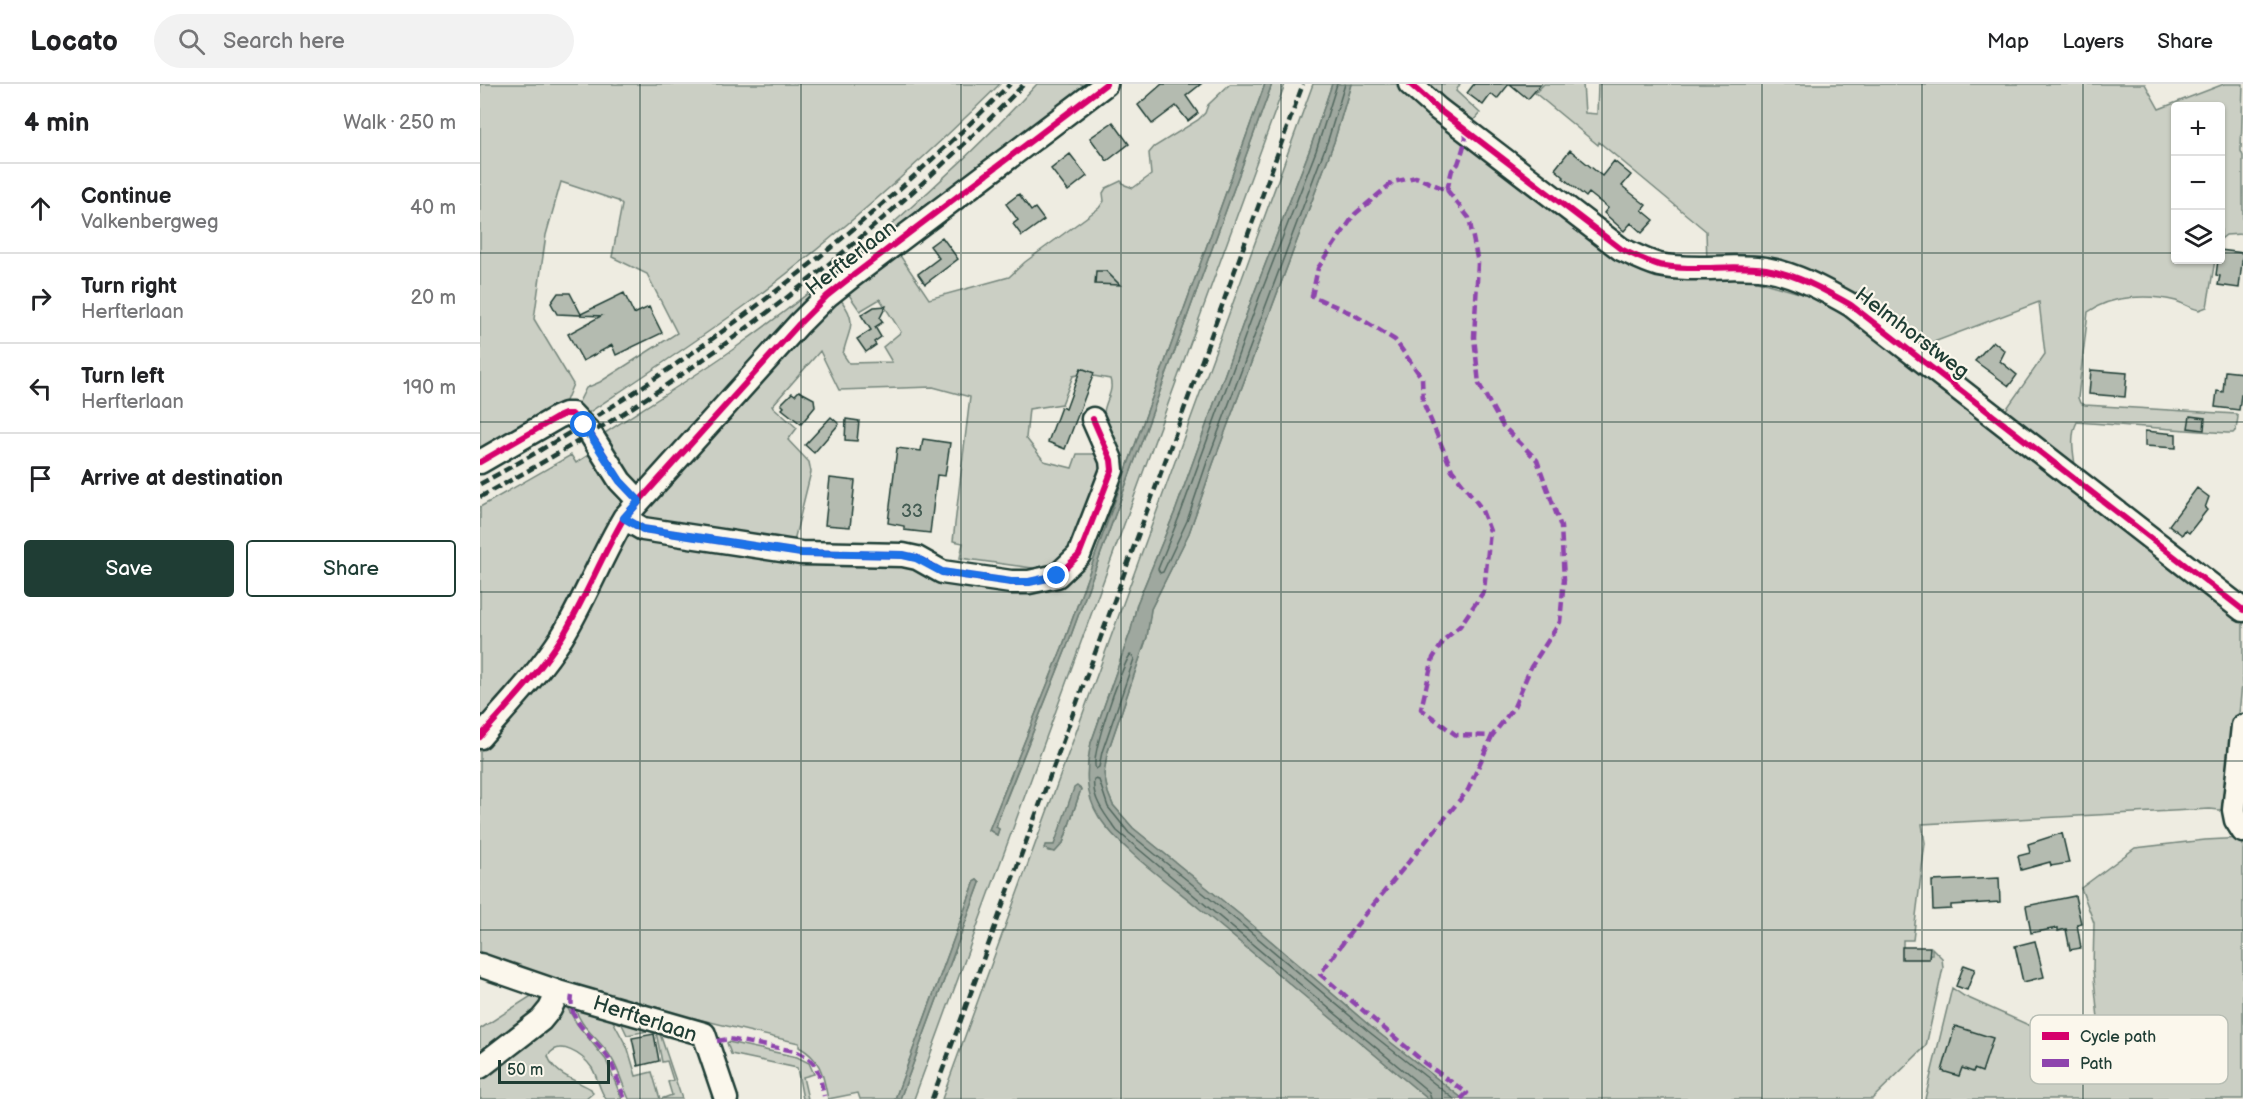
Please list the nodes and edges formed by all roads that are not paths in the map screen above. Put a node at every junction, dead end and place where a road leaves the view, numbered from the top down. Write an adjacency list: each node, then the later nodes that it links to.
1 (1106, 84): 5 (street, Herfterlaan)
2 (1410, 84): 7 (street, Helmhorstweg)
3 (1093, 419): 6 (street)
4 (480, 462): 5 (street)
5 (639, 501): 6 (street, Herfterlaan)
6 (624, 518): 9 (street, Herfterlaan)
7 (2243, 610)
8 (2243, 726): 10 (street)
9 (480, 737)
10 (2243, 831)
11 (480, 965): 12 (street, Herfterlaan)
12 (558, 992): 13 (street); 14 (street, Herfterlaan)
13 (480, 1066)
14 (726, 1099)

